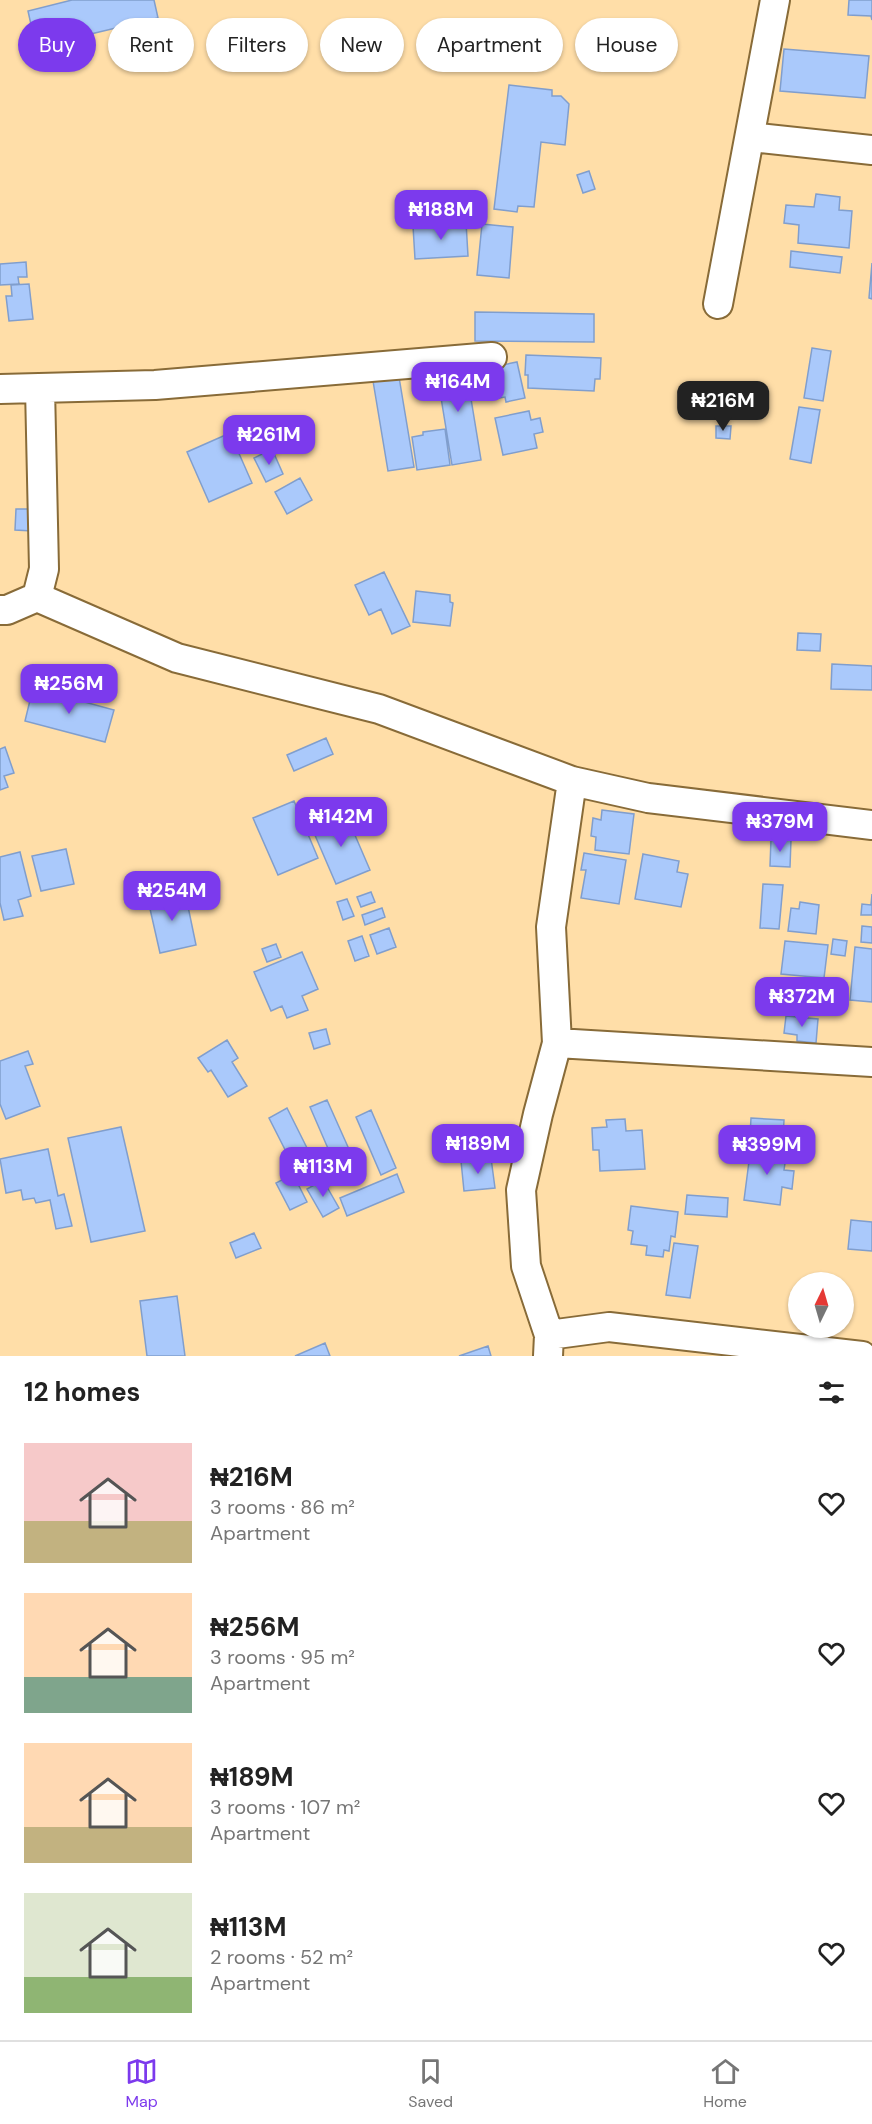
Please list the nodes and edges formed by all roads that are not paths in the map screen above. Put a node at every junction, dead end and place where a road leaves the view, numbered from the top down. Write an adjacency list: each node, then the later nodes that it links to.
1 (775, 0): 2 (street)
2 (750, 137): 3 (street); 4 (street)
3 (872, 150)
4 (718, 304)
5 (492, 357): 6 (street)
6 (40, 388): 7 (street); 8 (street)
7 (0, 390)
8 (37, 597): 9 (street); 10 (street)
9 (0, 610)
10 (573, 782): 11 (street); 12 (street)
11 (872, 825)
12 (557, 1043): 13 (street); 14 (street)
13 (872, 1062)
14 (549, 1346): 15 (street)
15 (862, 1356)

